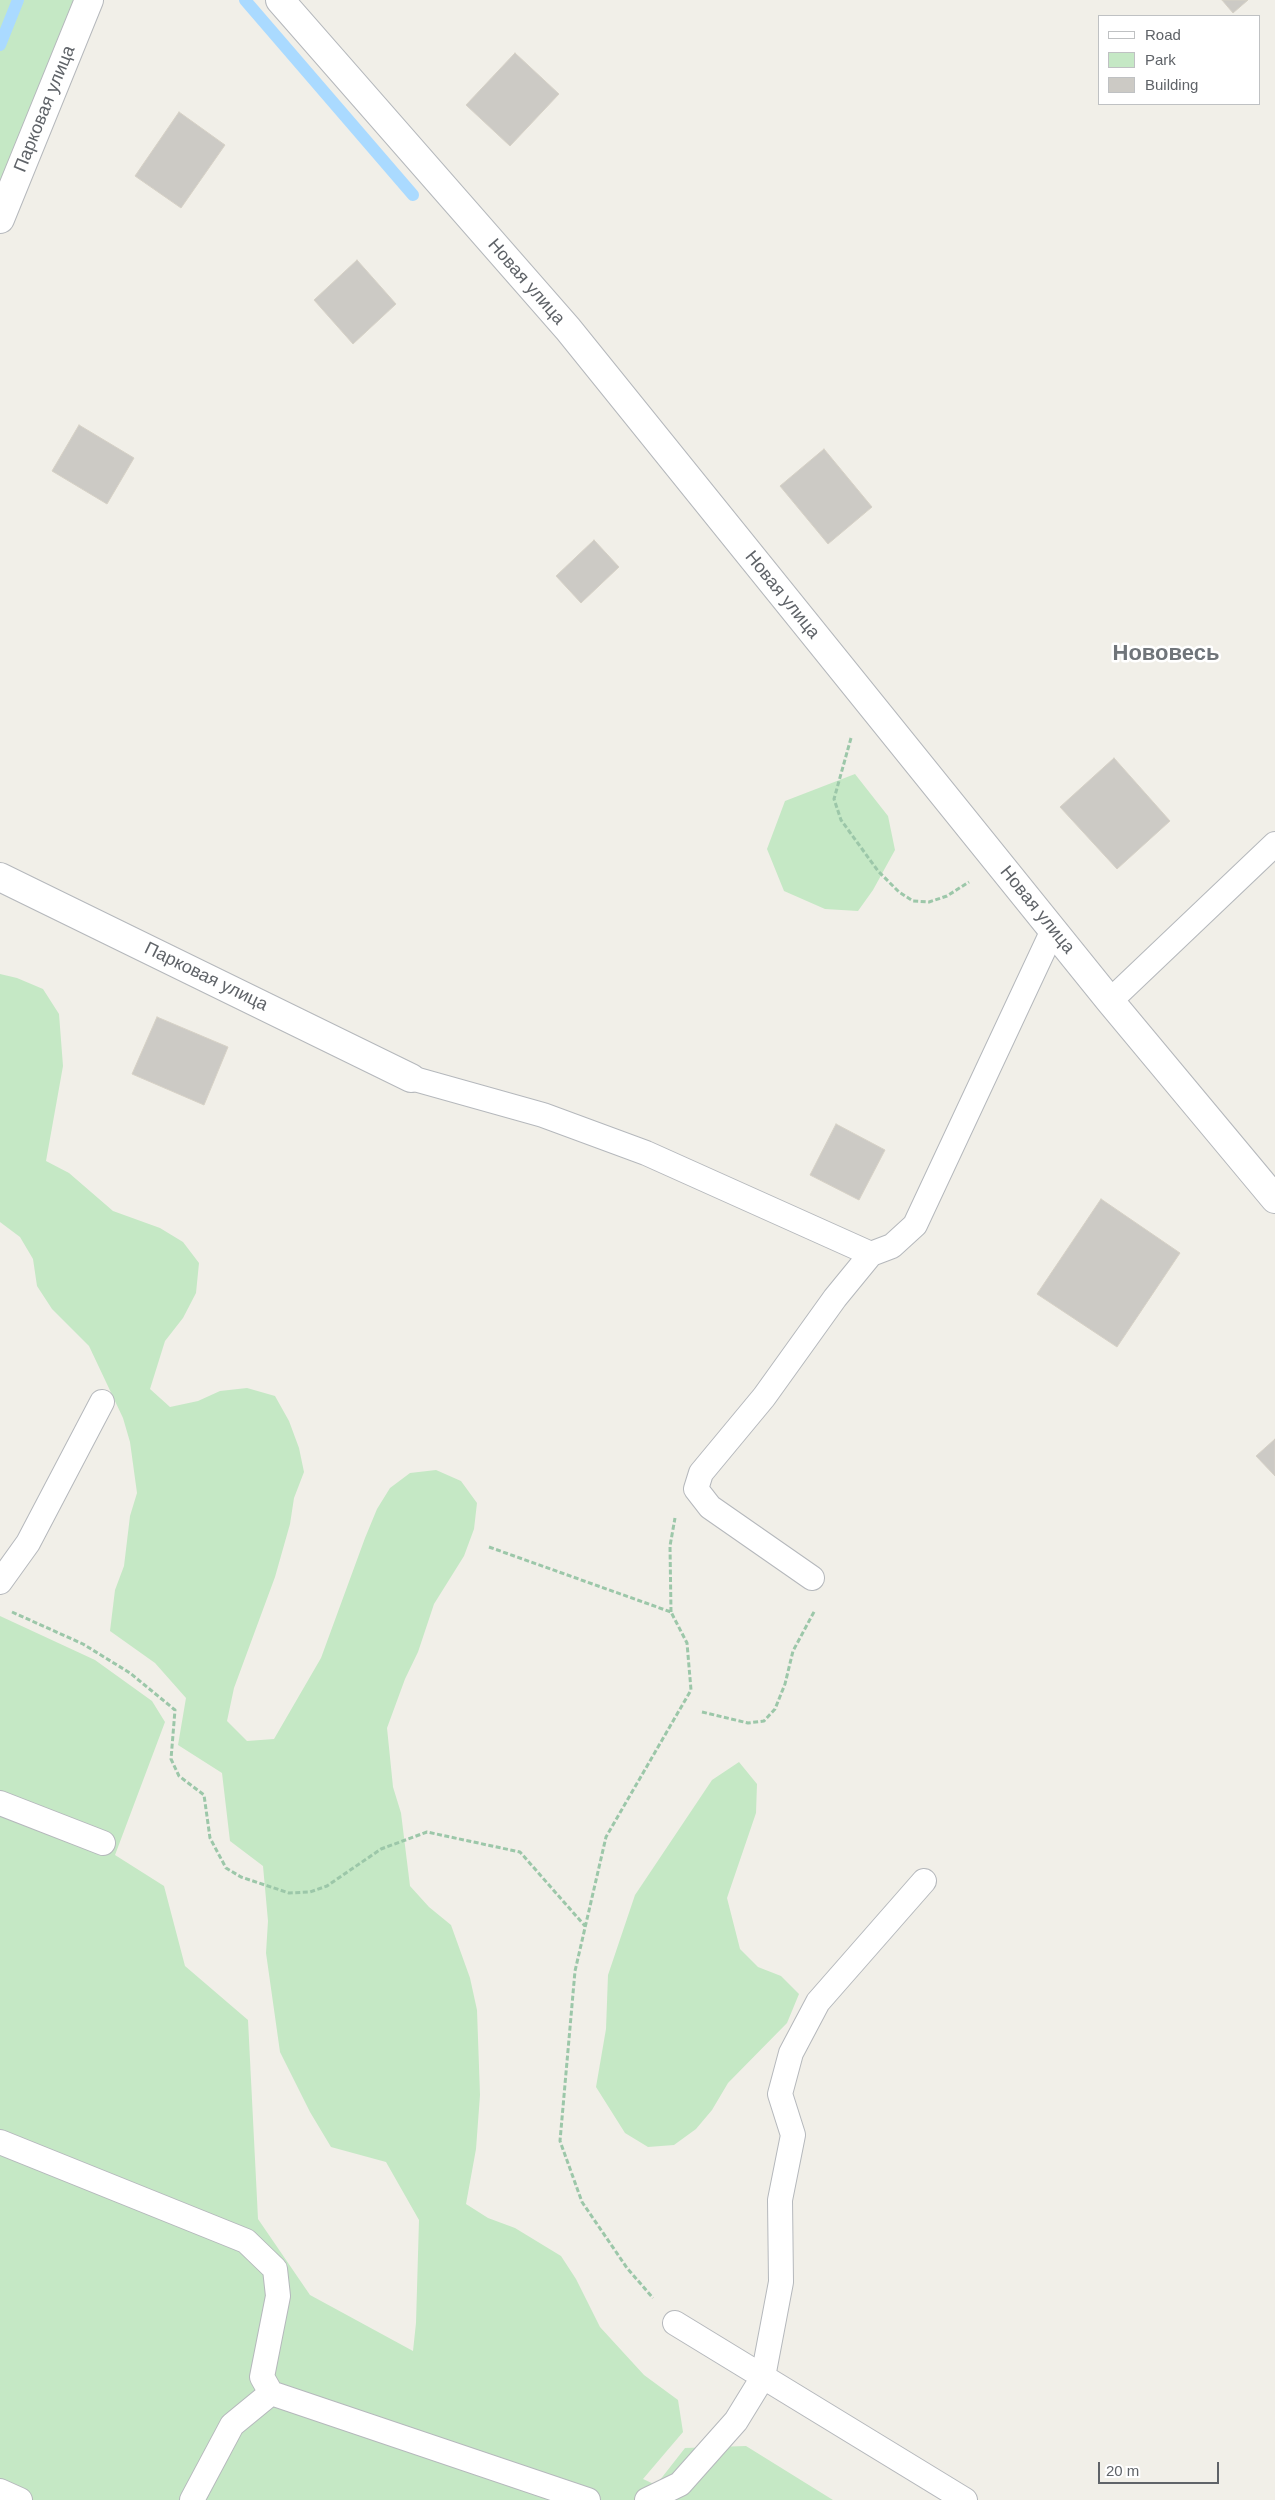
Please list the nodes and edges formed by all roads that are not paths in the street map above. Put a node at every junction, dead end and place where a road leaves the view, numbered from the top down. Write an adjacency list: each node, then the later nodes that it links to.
1 (89, 0): 3 (street, Парковая улица)
2 (280, 0): 6 (street, Новая улица)
3 (0, 218)
4 (1275, 844): 7 (lane)
5 (0, 877): 8 (street, Парковая улица)
6 (1052, 930): 7 (street, Новая улица); 10 (lane)
7 (1110, 1001): 9 (street, Новая улица)
8 (411, 1078): 10 (lane)
9 (1275, 1198)
10 (871, 1254): 12 (lane)
11 (102, 1402): 13 (lane)
12 (812, 1578)
13 (0, 1582)
14 (0, 1803): 15 (lane)
15 (103, 1842)
16 (924, 1881): 19 (lane)
17 (0, 2142): 20 (lane)
18 (675, 2323): 19 (lane)
19 (763, 2377): 25 (lane); 26 (lane)
20 (271, 2393): 23 (lane); 24 (lane)
21 (0, 2491): 22 (lane)
22 (20, 2500)
23 (192, 2500)
24 (588, 2500)
25 (647, 2500)
26 (965, 2500)

